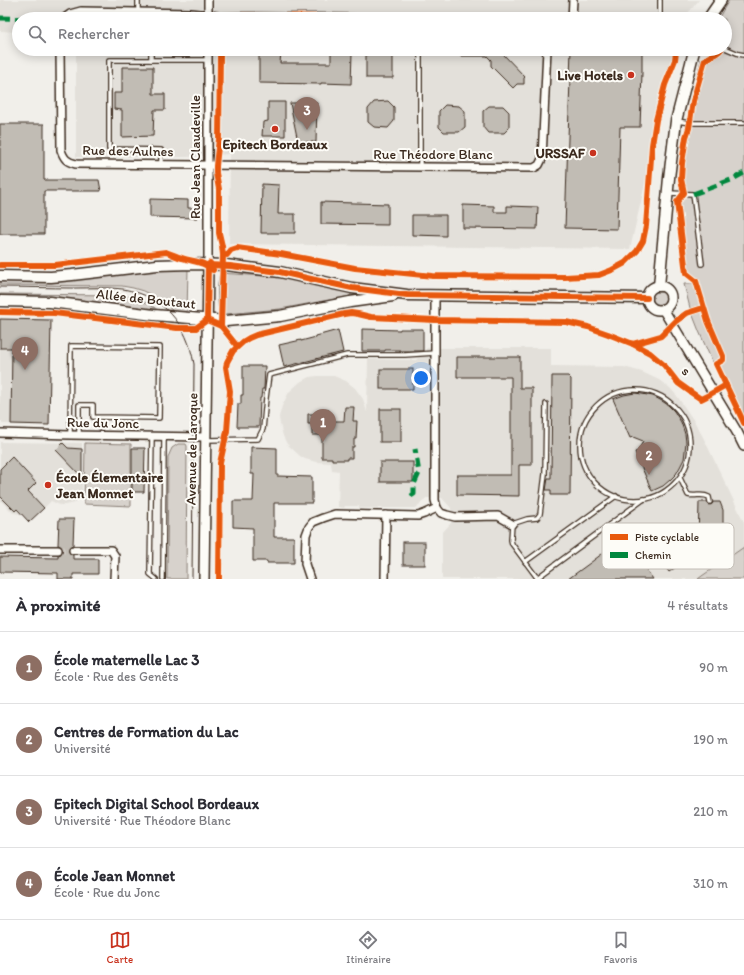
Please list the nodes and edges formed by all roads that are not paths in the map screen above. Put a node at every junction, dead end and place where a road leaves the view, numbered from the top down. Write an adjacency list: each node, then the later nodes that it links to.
1 (138, 0): 7 (lane)
2 (208, 0): 8 (street)
3 (573, 0): 9 (street)
4 (660, 0): 10 (lane)
5 (721, 0): 11 (main road)
6 (77, 12): 7 (street)
7 (138, 12)
8 (208, 12)
9 (572, 12)
10 (660, 12)
11 (713, 12)
12 (732, 51): 13 (lane)
13 (744, 55)
14 (60, 56): 24 (street, Rue des Aulnes)
15 (150, 56): 20 (lane)
16 (208, 56): 21 (street, Rue Jean Claudeville)
17 (420, 56): 26 (lane)
18 (548, 56): 26 (street, Rue Théodore Blanc)
19 (691, 56): 22 (main road)
20 (150, 60): 21 (lane); 24 (lane)
21 (208, 60): 25 (street, Rue Jean Claudeville)
22 (676, 121): 23 (lane); 27 (main road)
23 (744, 123)
24 (161, 165): 25 (street, Rue des Aulnes)
25 (208, 165): 26 (street, Rue Théodore Blanc); 29 (street, Rue Jean Claudeville)
26 (420, 167)
27 (668, 193): 28 (lane); 31 (main road)
28 (702, 264)
29 (208, 265): 30 (main road, Allée de Boutaut); 32 (main road, Allée de Boutaut); 37 (street, Avenue de Laroque)
30 (0, 276)
31 (659, 286): 34 (street); 36 (street)
32 (407, 295): 33 (main road, Allée de Boutaut); 37 (main road, Allée de Boutaut)
33 (435, 295): 34 (main road, Allée de Boutaut); 38 (street)
34 (647, 298): 36 (street)
35 (0, 301): 37 (main road, Allée de Boutaut)
36 (663, 309): 46 (street)
37 (207, 320): 45 (street, Avenue de Laroque)
38 (435, 353): 45 (lane); 51 (street)
39 (546, 404): 54 (lane)
40 (0, 433): 41 (street, Rue du Jonc)
41 (70, 435): 42 (street, Rue du Jonc); 42 (lane)
42 (79, 435): 43 (street, Rue du Jonc)
43 (152, 436): 44 (street, Rue du Jonc); 62 (lane)
44 (164, 437): 45 (street, Rue du Jonc); 63 (lane)
45 (206, 439): 64 (street, Avenue de Laroque)
46 (744, 446)
47 (680, 478): 48 (lane); 49 (lane); 50 (lane)
48 (616, 496): 49 (lane); 59 (lane)
49 (644, 499): 53 (lane)
50 (710, 502)
51 (437, 508): 52 (street); 54 (street)
52 (386, 515): 65 (street); 66 (street)
53 (611, 523)
54 (512, 524): 59 (lane)
55 (602, 530): 60 (lane)
56 (0, 550): 57 (street)
57 (58, 550)
58 (73, 550): 61 (street)
59 (525, 562): 60 (lane)
60 (537, 578)
61 (114, 579)
62 (156, 579)
63 (163, 579)
64 (204, 579)
65 (310, 579)
66 (385, 579)

